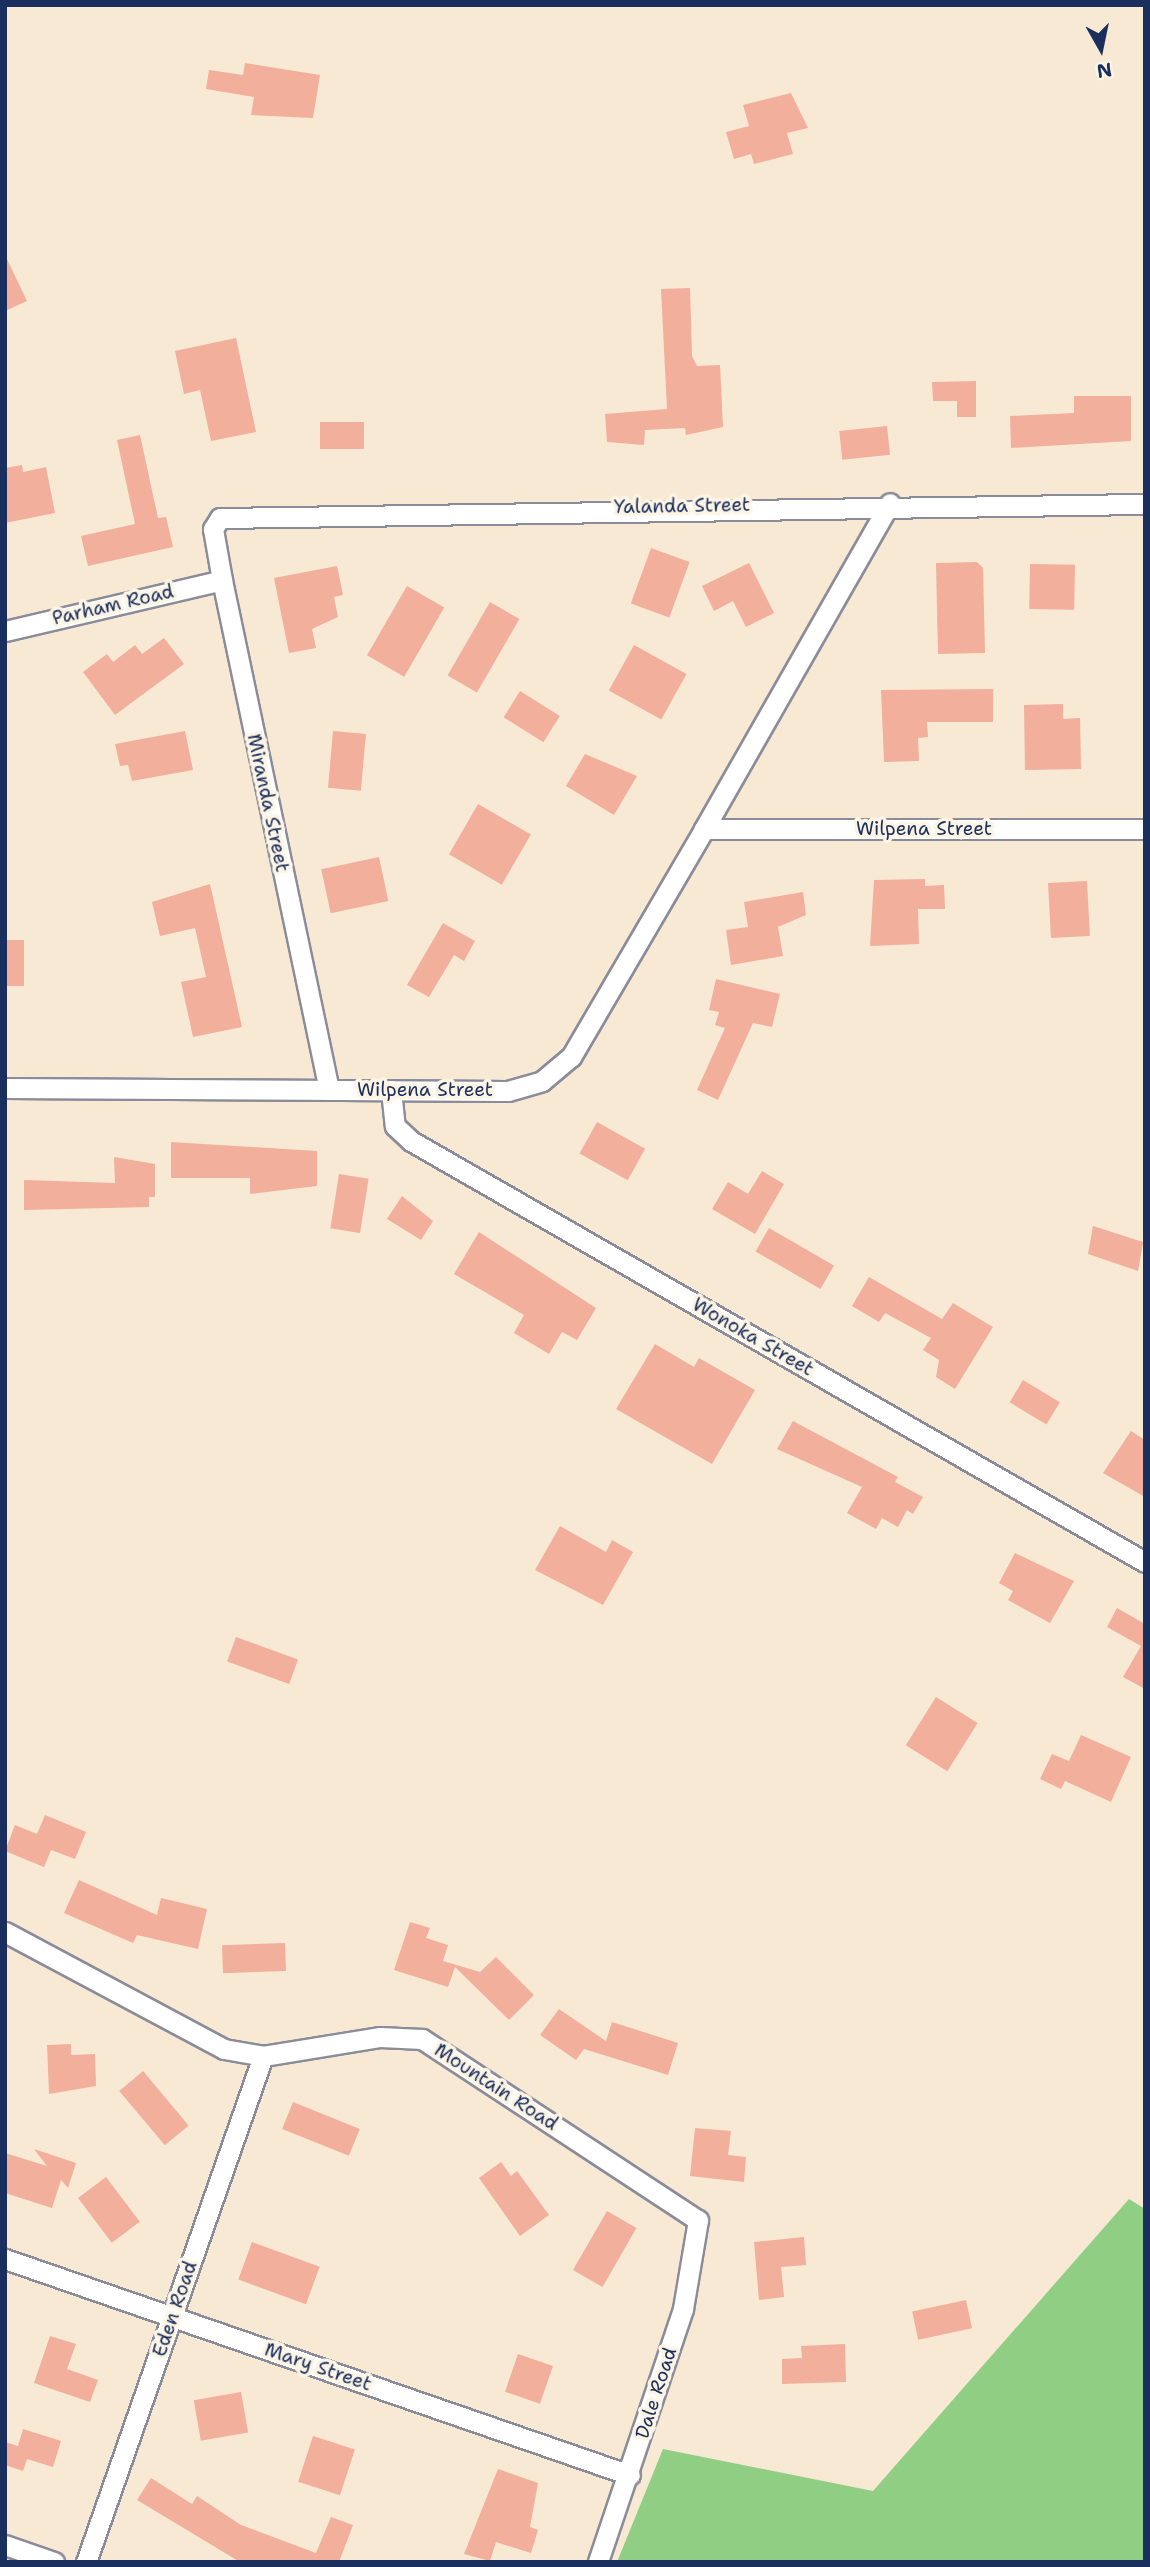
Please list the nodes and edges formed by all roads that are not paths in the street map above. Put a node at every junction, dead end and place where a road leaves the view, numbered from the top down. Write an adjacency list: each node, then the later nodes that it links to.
1 (890, 503): 2 (street, Yalanda Street); 3 (street, Yalanda Street); 6 (street, Wilpena Street)
2 (1145, 505)
3 (220, 518): 4 (street, Miranda Street)
4 (222, 580): 5 (street, Parham Road); 9 (street, Miranda Street)
5 (5, 631)
6 (704, 829): 7 (street, Wilpena Street); 10 (street, Wilpena Street)
7 (1145, 829)
8 (5, 1088): 9 (street, Wilpena Street)
9 (329, 1090): 10 (street, Wilpena Street)
10 (391, 1090): 11 (street, Wonoka Street)
11 (1145, 1562)
12 (5, 1932): 13 (street, Mountain Road)
13 (263, 2056): 14 (street, Mountain Road); 16 (street, Eden Road)
14 (698, 2220): 17 (street, Dale Road)
15 (5, 2259): 16 (street, Mary Street)
16 (172, 2316): 17 (street, Mary Street); 20 (street, Eden Road)
17 (630, 2474): 21 (street, Dale Road)
18 (5, 2544): 19 (street)
19 (54, 2562)
20 (86, 2562)
21 (598, 2562)

